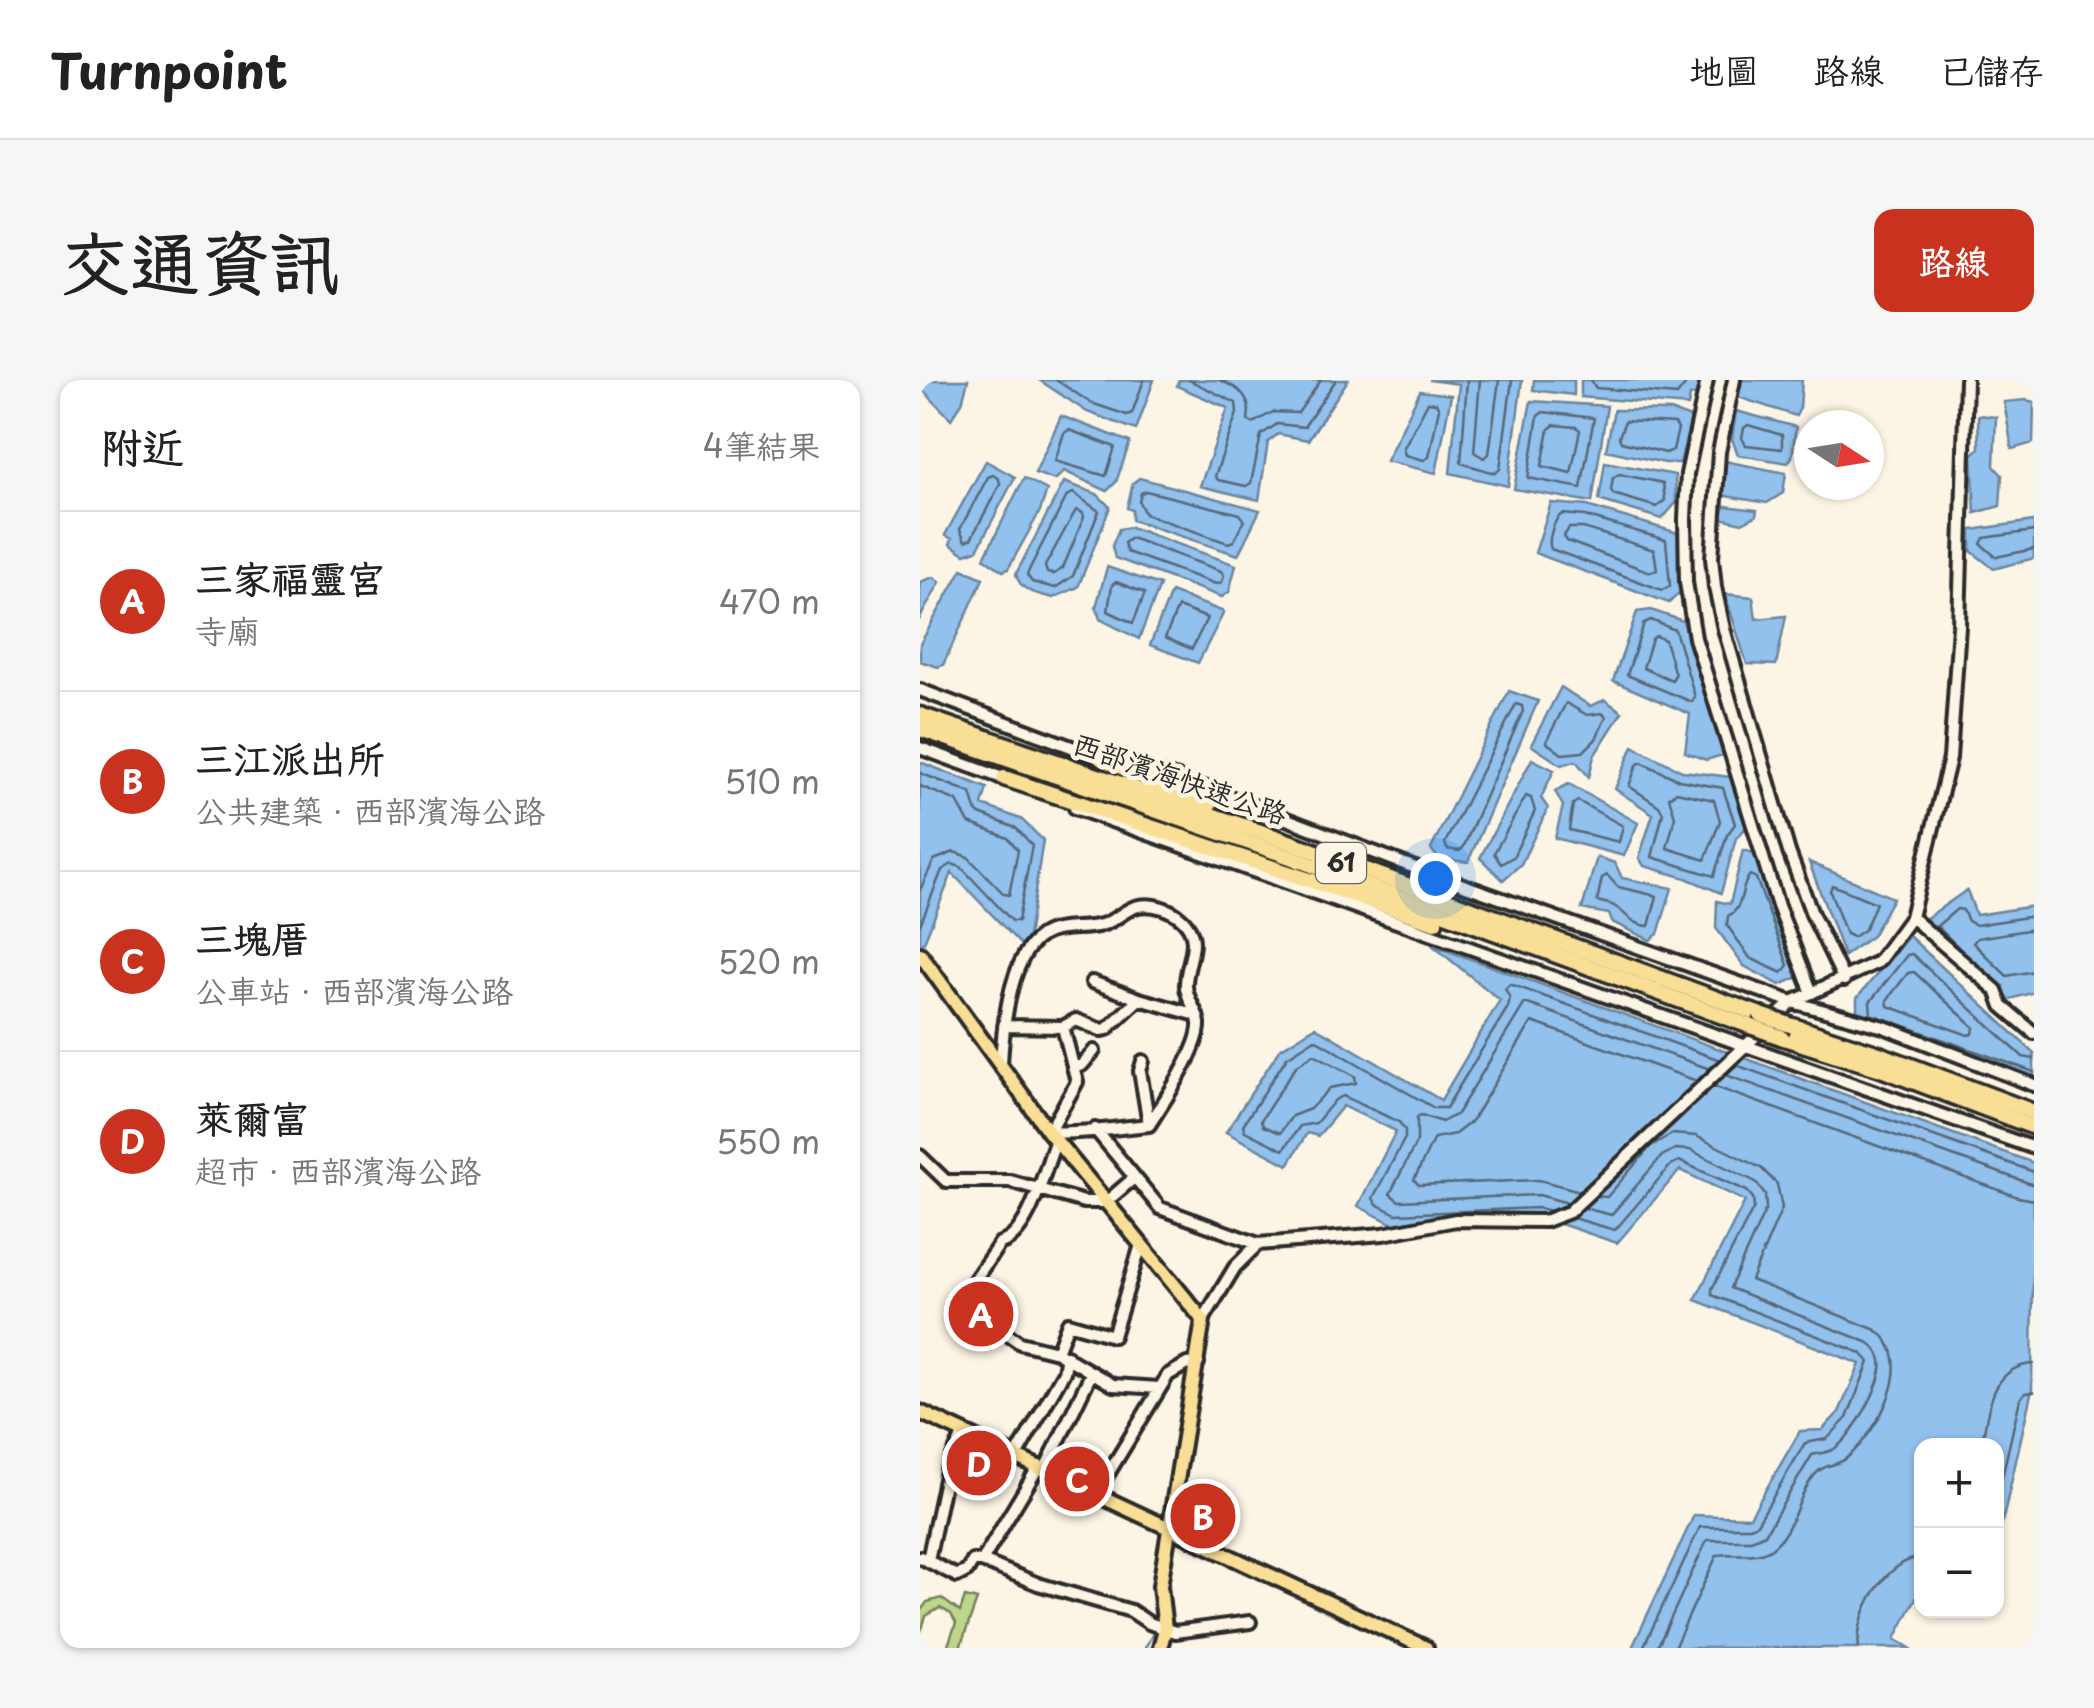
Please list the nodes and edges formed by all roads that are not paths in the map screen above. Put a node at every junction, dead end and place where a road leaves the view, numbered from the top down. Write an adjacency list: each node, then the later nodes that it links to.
1 (1706, 380): 15 (street)
2 (1734, 380): 14 (street)
3 (1966, 380): 10 (street)
4 (920, 690): 8 (street)
5 (920, 715): 12 (highway, 西部濱海快速公路 / 61)
6 (920, 730): 12 (highway, 西部濱海快速公路 / 61)
7 (920, 748): 9 (street)
8 (1101, 758): 12 (highway); 17 (street)
9 (1004, 778): 12 (highway); 23 (street)
10 (1911, 918): 14 (street); 22 (street)
11 (920, 954): 26 (main road)
12 (1584, 959): 21 (highway, 西部濱海快速公路 / 61, bridge)
13 (1092, 982): 16 (street)
14 (1841, 982): 15 (street)
15 (1814, 992): 17 (street)
16 (1139, 999): 18 (street); 20 (street)
17 (1792, 1002): 23 (street); 28 (street)
18 (1197, 1015): 19 (street); 30 (street)
19 (1004, 1026): 20 (street); 26 (street)
20 (1063, 1026): 27 (street)
21 (1787, 1032): 29 (highway, 61); 31 (highway, 61)
22 (2034, 1033)
23 (1746, 1048): 34 (street); 39 (street)
24 (1094, 1052): 27 (street)
25 (1143, 1061): 30 (street)
26 (1001, 1063): 33 (main road)
27 (1073, 1068): 33 (street)
28 (2034, 1085)
29 (2034, 1112)
30 (1149, 1125): 32 (street)
31 (2034, 1126)
32 (1094, 1129): 33 (street); 36 (street)
33 (1053, 1136): 37 (street); 38 (main road)
34 (2034, 1148)
35 (920, 1156): 37 (street)
36 (1134, 1178): 38 (street); 39 (street)
37 (1037, 1187): 38 (street); 41 (street)
38 (1106, 1202): 40 (main road)
39 (1258, 1244): 42 (street)
40 (1141, 1245): 42 (main road); 44 (street)
41 (956, 1307)
42 (1202, 1320): 45 (main road)
43 (1010, 1336): 44 (street)
44 (1062, 1354): 46 (street); 50 (street)
45 (1198, 1362): 47 (street); 53 (main road)
46 (1091, 1374): 47 (street); 51 (street)
47 (1159, 1388): 52 (street)
48 (920, 1412): 49 (main road)
49 (964, 1432): 50 (main road); 54 (street)
50 (1016, 1456): 51 (main road)
51 (1042, 1468): 52 (main road); 55 (street)
52 (1096, 1492): 53 (main road)
53 (1171, 1527): 57 (main road); 59 (main road)
54 (924, 1559): 55 (street)
55 (982, 1561): 57 (street)
56 (1250, 1622): 57 (street)
57 (1165, 1630): 58 (main road)
58 (1160, 1648)
59 (1426, 1648)

